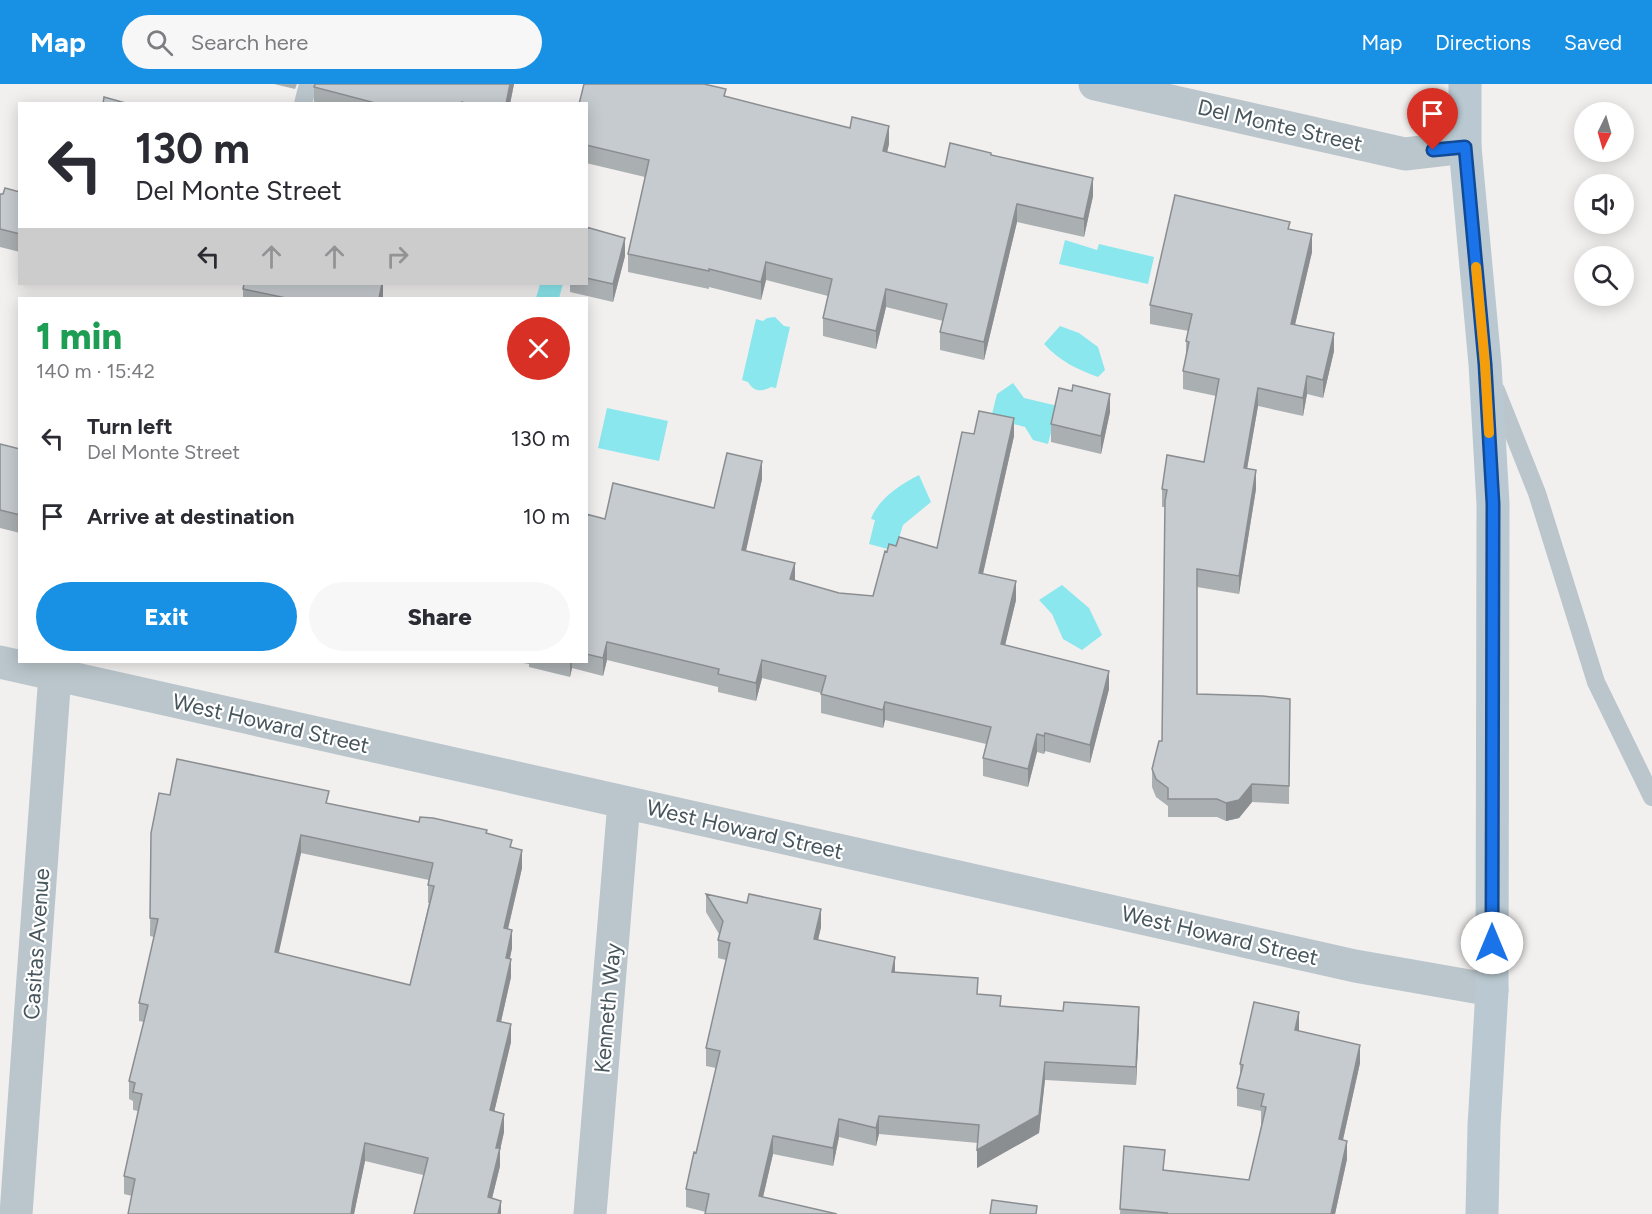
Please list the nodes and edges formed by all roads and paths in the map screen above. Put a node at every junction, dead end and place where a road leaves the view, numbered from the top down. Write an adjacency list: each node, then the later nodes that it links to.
1 (308, 84): 4 (lane)
2 (1095, 84): 5 (street, Del Monte Street)
3 (1466, 84): 5 (street)
4 (304, 102)
5 (1465, 147): 6 (street)
6 (1485, 364): 9 (lane); 11 (street)
7 (0, 662): 8 (street, West Howard Street)
8 (55, 674): 10 (street, West Howard Street); 12 (street, Casitas Avenue)
9 (1652, 796)
10 (624, 802): 11 (street, West Howard Street); 13 (street, Kenneth Way)
11 (1492, 990): 14 (street)
12 (16, 1214)
13 (590, 1214)
14 (1482, 1214)

